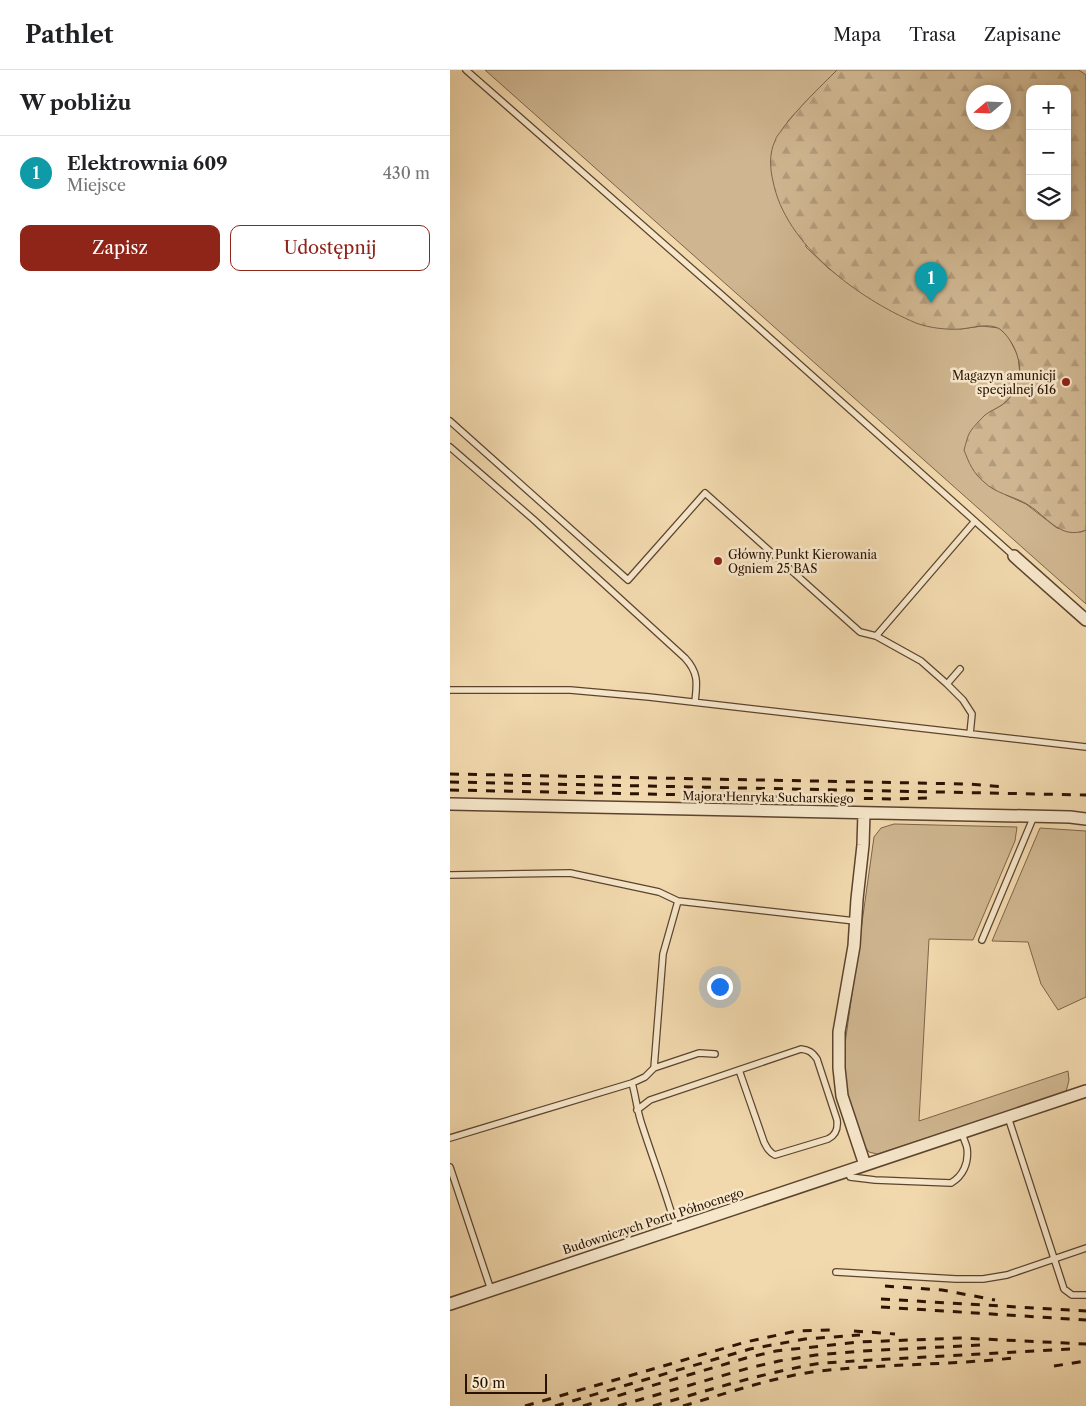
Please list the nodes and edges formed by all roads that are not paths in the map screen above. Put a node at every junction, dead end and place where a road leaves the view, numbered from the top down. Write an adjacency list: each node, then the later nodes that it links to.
1 (466, 70): 4 (lane)
2 (450, 421): 7 (lane)
3 (450, 446): 11 (lane)
4 (975, 521): 5 (lane); 7 (lane)
5 (1014, 556): 6 (street)
6 (1086, 620)
7 (876, 636): 9 (lane)
8 (960, 669): 9 (lane)
9 (947, 684): 12 (lane)
10 (450, 690): 11 (lane)
11 (695, 702): 12 (lane)
12 (970, 734): 13 (lane)
13 (1086, 747)
14 (450, 804): 15 (street, Majora Henryka Sucharskiego)
15 (864, 813): 16 (street, Majora Henryka Sucharskiego); 20 (street)
16 (1034, 816): 17 (street, Majora Henryka Sucharskiego); 21 (lane)
17 (1086, 819)
18 (450, 875): 19 (lane)
19 (678, 901): 20 (lane); 23 (lane)
20 (855, 921): 31 (street)
21 (982, 940)
22 (716, 1054): 23 (lane)
23 (654, 1068): 25 (lane)
24 (739, 1070): 24 (lane); 27 (lane)
25 (632, 1083): 27 (lane); 30 (lane)
26 (1086, 1091): 28 (street, Budowniczych Portu Północnego)
27 (637, 1110): 34 (lane)
28 (1008, 1117): 29 (street, Budowniczych Portu Północnego); 36 (lane)
29 (962, 1133): 31 (street, Budowniczych Portu Północnego); 33 (lane)
30 (450, 1138)
31 (865, 1165): 33 (street, Budowniczych Portu Północnego)
32 (450, 1167): 38 (lane)
33 (848, 1171): 34 (street, Budowniczych Portu Północnego)
34 (676, 1228): 38 (street, Budowniczych Portu Północnego)
35 (1086, 1248): 36 (lane)
36 (1054, 1258): 37 (lane); 39 (lane)
37 (836, 1272)
38 (490, 1290): 40 (street, Budowniczych Portu Północnego)
39 (1086, 1295)
40 (450, 1304)

